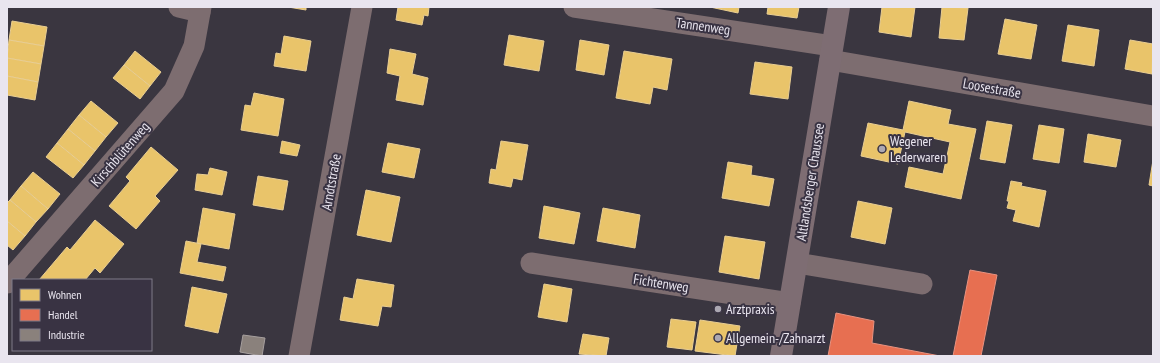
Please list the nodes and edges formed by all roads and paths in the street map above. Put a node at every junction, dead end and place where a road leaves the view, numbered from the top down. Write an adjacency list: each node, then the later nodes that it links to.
1 (179, 7): 5 (street)
2 (362, 7): 13 (street, Arndtstraße)
3 (574, 7): 6 (street, Tannenweg)
4 (838, 7): 6 (main road, Altlandsberger Chaussee)
5 (200, 9): 10 (street, Kirschblütenweg)
6 (831, 53): 7 (street, Loosestraße); 9 (main road, Altlandsberger Chaussee)
7 (1153, 116)
8 (531, 263): 12 (street, Fichtenweg)
9 (797, 263): 11 (street); 12 (main road, Altlandsberger Chaussee)
10 (7, 283)
11 (922, 284)
12 (790, 303): 14 (main road, Altlandsberger Chaussee)
13 (299, 356)
14 (781, 356)

